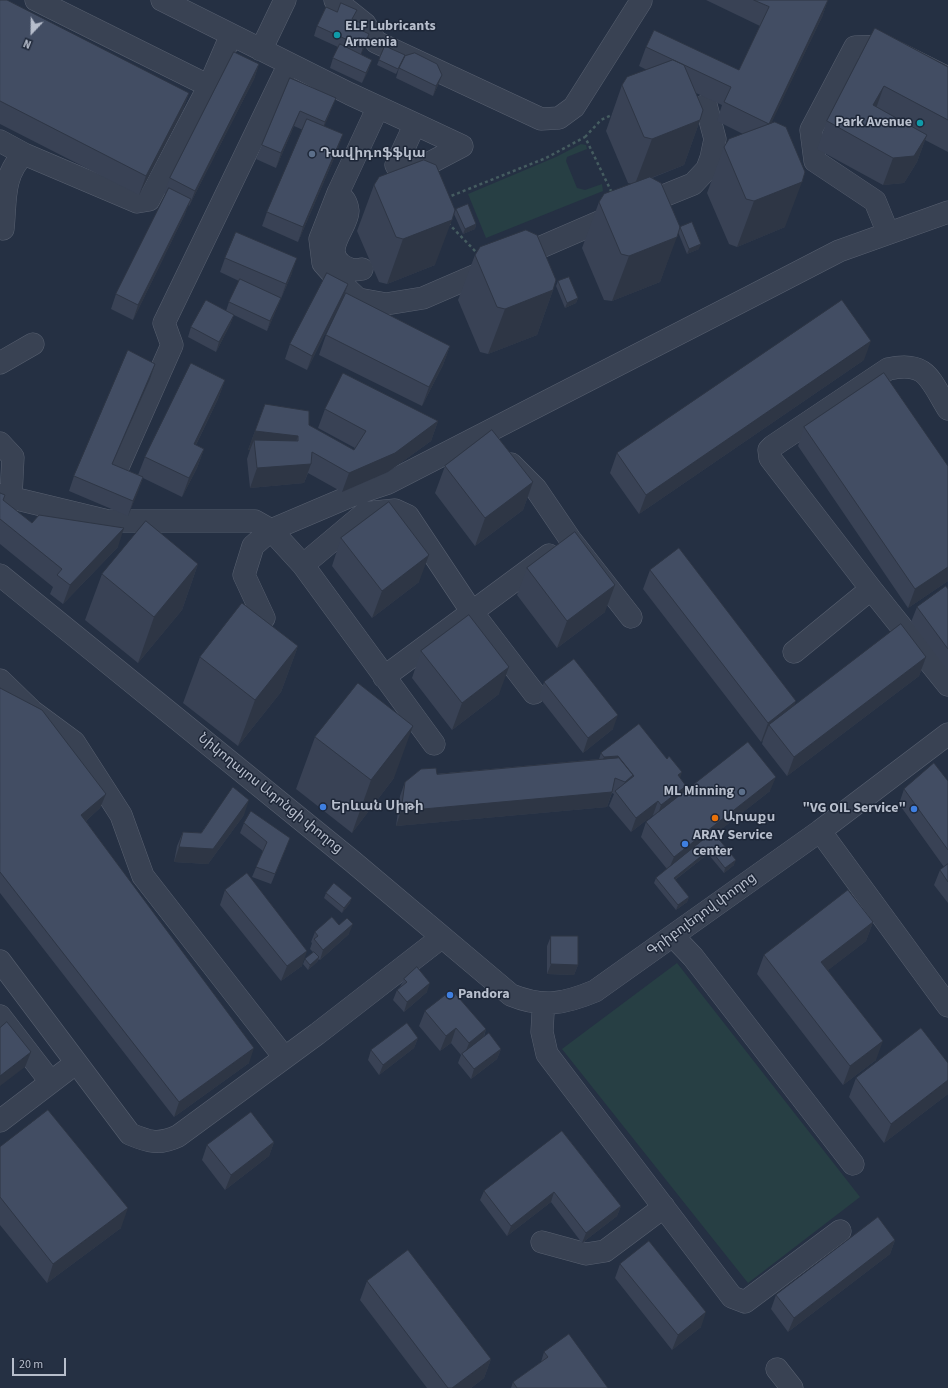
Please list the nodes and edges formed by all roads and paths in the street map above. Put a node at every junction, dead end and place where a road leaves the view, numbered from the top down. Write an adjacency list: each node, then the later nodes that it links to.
1 (36, 0): 10 (street)
2 (162, 0): 6 (street)
3 (285, 0): 7 (street)
4 (335, 0): 5 (street)
5 (641, 1)
6 (231, 35): 7 (street); 10 (street)
7 (261, 50): 8 (street)
8 (289, 64): 12 (street); 34 (street)
9 (948, 78): 24 (street)
10 (209, 86): 17 (street)
11 (706, 105): 18 (street)
12 (378, 107): 14 (street); 18 (street)
13 (621, 111): 15 (path)
14 (415, 124)
15 (585, 137): 19 (path); 20 (path)
16 (0, 141): 17 (street)
17 (24, 154): 23 (street)
18 (338, 193): 28 (street)
19 (614, 198)
20 (442, 200)
21 (948, 212): 24 (street)
22 (446, 220): 26 (path)
23 (3, 229)
24 (888, 233): 32 (street)
25 (484, 250): 26 (path)
26 (477, 253): 27 (path)
27 (472, 256)
28 (362, 269)
29 (33, 344): 30 (street)
30 (0, 363)
31 (948, 409): 42 (street)
32 (477, 437): 36 (street); 38 (street)
33 (0, 443): 35 (street)
34 (118, 467)
35 (6, 496): 37 (street)
36 (362, 503): 37 (street); 39 (street); 43 (street)
37 (271, 530): 39 (street); 45 (street)
38 (570, 539): 43 (street); 44 (street)
39 (303, 565): 47 (street)
40 (0, 575): 55 (street, Նիկողայոս Ադոնցի փողոց)
41 (0, 587): 55 (street, Նիկողայոս Ադոնցի փողոց)
42 (871, 589): 46 (street); 49 (street)
43 (472, 612): 47 (street); 50 (street)
44 (631, 617)
45 (264, 618)
46 (794, 652)
47 (384, 676): 52 (street)
48 (0, 680): 62 (street)
49 (948, 685)
50 (534, 693)
51 (948, 734): 54 (street, Գրիբոյեդով փողոց)
52 (434, 744)
53 (948, 745): 54 (street, Գրիբոյեդով փողոց)
54 (822, 835): 56 (street, Գրիբոյեդով փողոց); 59 (street)
55 (349, 864): 57 (street, Նիկողայոս Ադոնցի փողոց)
56 (676, 939): 60 (street, Գրիբոյեդով փողոց); 66 (street)
57 (439, 940): 60 (street, Նիկողայոս Ադոնցի փողոց); 62 (street)
58 (0, 961): 63 (street)
59 (948, 1006)
60 (544, 1008): 67 (street)
61 (0, 1016): 64 (street)
62 (284, 1057): 63 (street)
63 (76, 1063): 64 (street)
64 (50, 1081): 65 (street)
65 (0, 1121)
66 (853, 1164)
67 (664, 1207): 68 (street); 69 (street)
68 (840, 1231)
69 (542, 1242)
70 (777, 1369): 71 (street)
71 (792, 1388)

